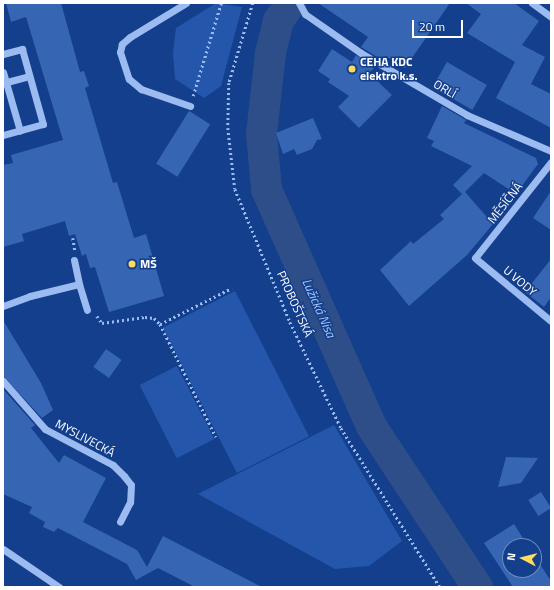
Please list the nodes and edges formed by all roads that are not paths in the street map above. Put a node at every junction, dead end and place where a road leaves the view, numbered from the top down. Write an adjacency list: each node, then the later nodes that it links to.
1 (186, 3): 9 (street)
2 (299, 3): 12 (street, ORLÍ)
3 (532, 3): 4 (street)
4 (551, 17)
5 (3, 54): 7 (street)
6 (3, 72): 8 (street)
7 (30, 76): 8 (street); 10 (street)
8 (4, 83): 10 (street)
9 (190, 106)
10 (20, 131): 11 (street)
11 (3, 135)
12 (551, 151)
13 (551, 162): 14 (street, MĚSÍČNÁ)
14 (475, 258): 19 (street, U VODY)
15 (74, 260): 16 (street)
16 (80, 284): 17 (street); 18 (street)
17 (3, 306)
18 (87, 310)
19 (551, 321)
20 (3, 381): 21 (street, MYSLIVECKÁ)
21 (120, 522)
22 (3, 550): 23 (street)
23 (59, 587)

